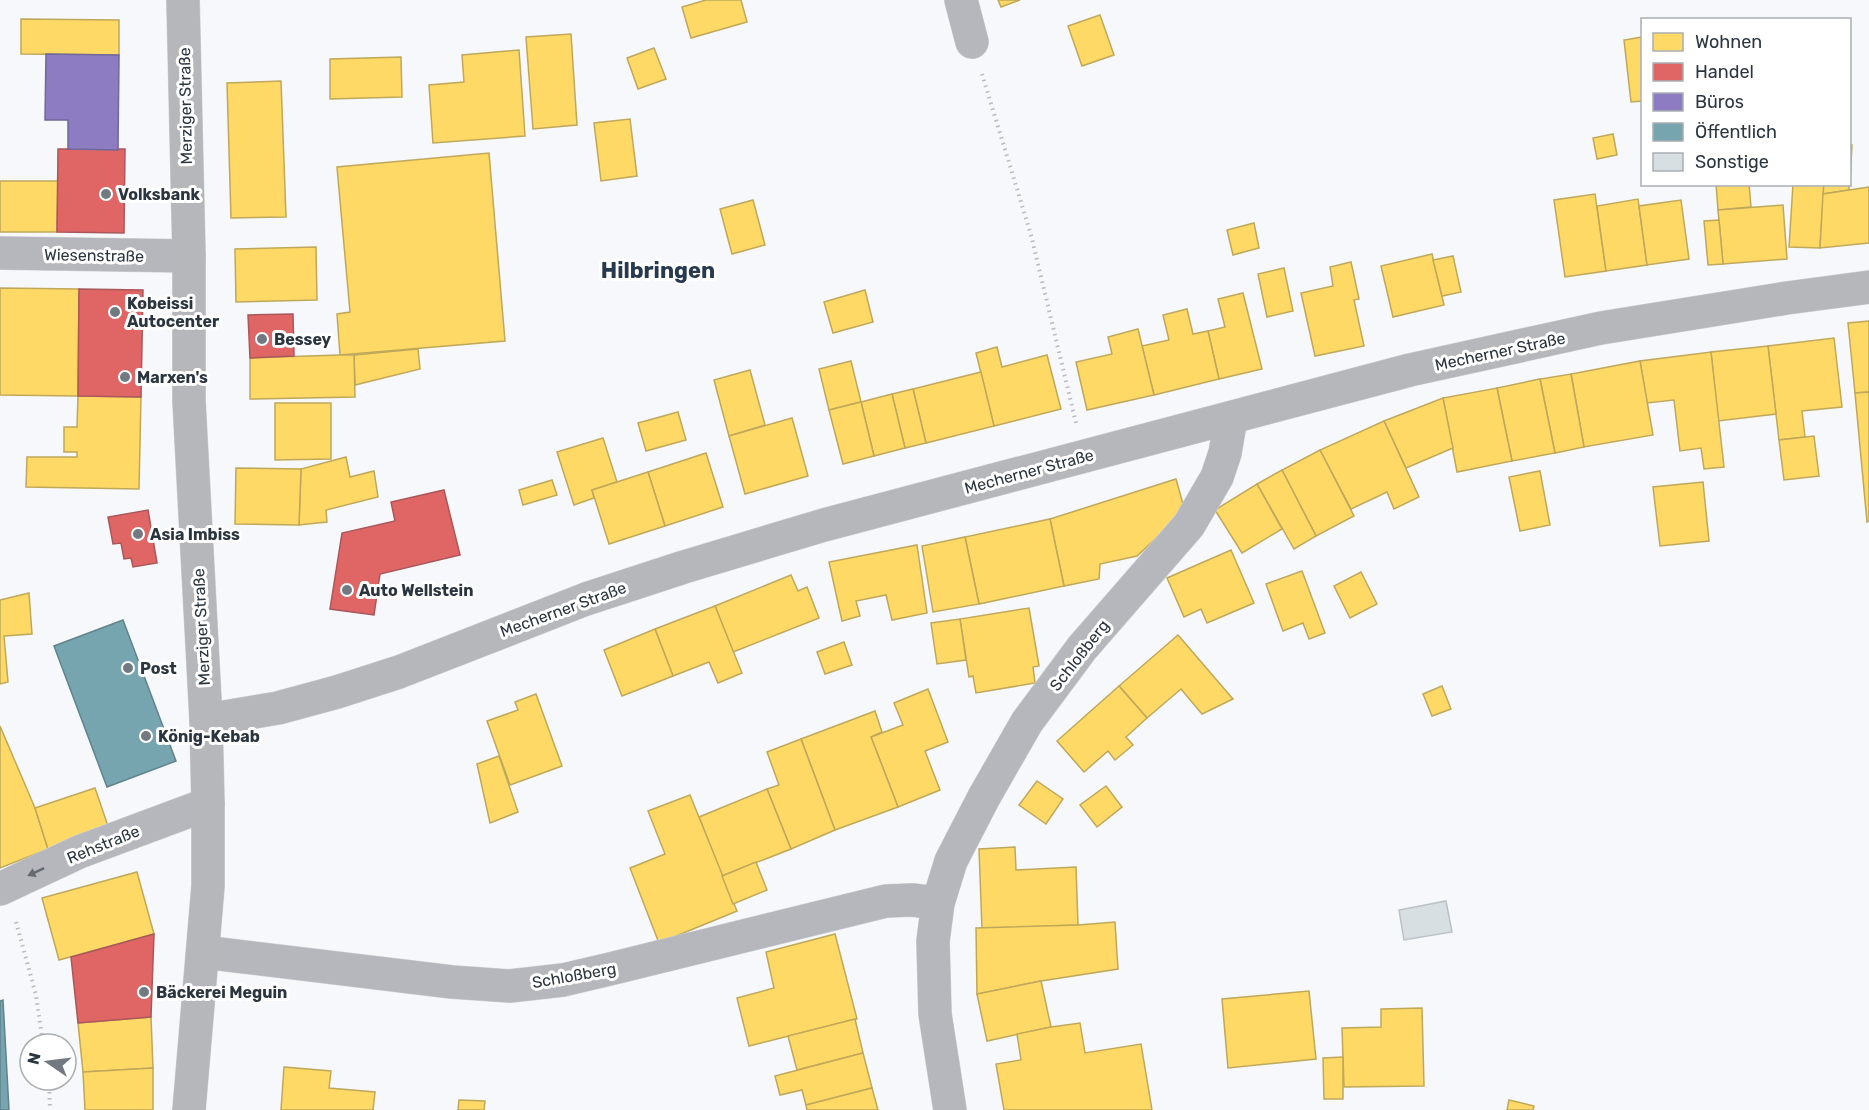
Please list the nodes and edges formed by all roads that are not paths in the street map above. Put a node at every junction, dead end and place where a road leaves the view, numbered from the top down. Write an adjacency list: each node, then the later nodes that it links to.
1 (183, 0): 5 (main road, Merziger Straße)
2 (961, 0): 3 (street)
3 (972, 42)
4 (0, 253): 5 (street, Wiesenstraße)
5 (189, 256): 8 (main road, Merziger Straße)
6 (1869, 287): 7 (main road, Mecherner Straße)
7 (1231, 418): 8 (main road, Mecherner Straße); 11 (street, Schloßberg)
8 (206, 720): 9 (main road, Merziger Straße)
9 (208, 804): 10 (street, Rehstraße, one-way to 10); 12 (main road, Merziger Straße)
10 (3, 887)
11 (938, 903): 12 (street, Schloßberg); 14 (street, Schloßberg)
12 (203, 952): 13 (main road, Merziger Straße)
13 (189, 1110)
14 (950, 1110)

